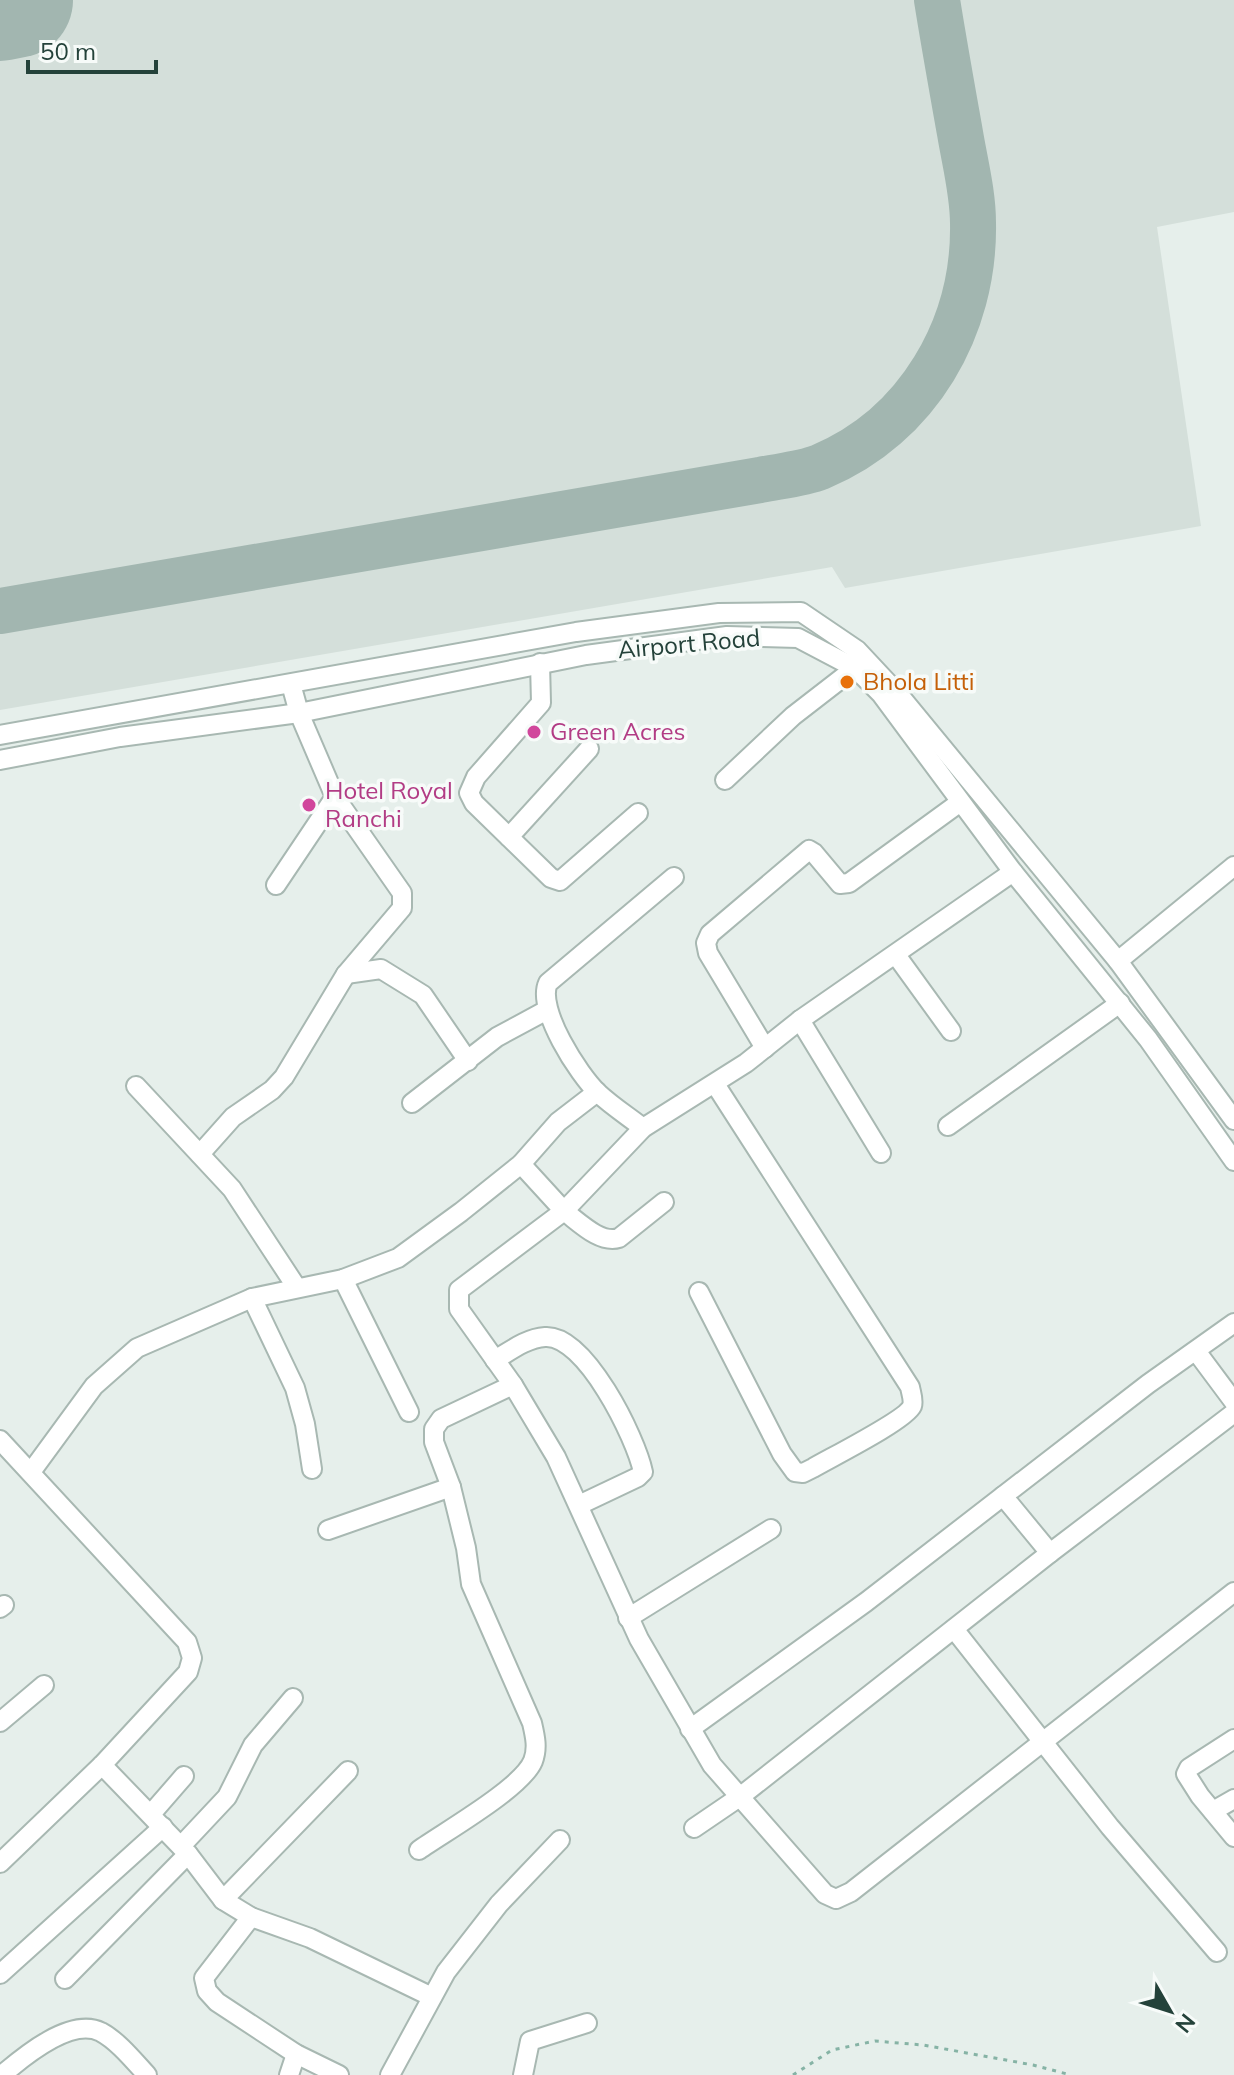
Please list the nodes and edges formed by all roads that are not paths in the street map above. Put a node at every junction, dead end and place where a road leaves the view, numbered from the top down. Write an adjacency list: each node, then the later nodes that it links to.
1 (540, 663): 2 (street, Airport Road); 4 (street, Airport Road); 12 (street)
2 (855, 668): 8 (street); 10 (street, Airport Road)
3 (291, 684): 4 (street); 5 (street, Airport Road); 18 (street, Airport Road)
4 (299, 713): 7 (street, Airport Road); 9 (street)
5 (0, 735)
6 (589, 749): 12 (street)
7 (0, 760)
8 (725, 780)
9 (335, 797): 16 (street); 19 (street)
10 (959, 803): 14 (street, Airport Road); 24 (street)
11 (638, 813): 12 (street)
12 (509, 837)
13 (1234, 866): 18 (street)
14 (1013, 872): 17 (street); 20 (street, Airport Road)
15 (674, 877): 21 (street)
16 (276, 885)
17 (896, 955): 22 (street); 23 (street)
18 (1118, 961): 30 (street, Airport Road)
19 (346, 974): 25 (street); 35 (street)
20 (1120, 1003): 31 (street); 33 (street, Airport Road)
21 (547, 1010): 25 (street); 28 (street)
22 (800, 1020): 24 (street); 34 (street)
23 (951, 1031)
24 (765, 1048): 26 (street)
25 (468, 1061): 29 (street)
26 (715, 1084): 32 (street); 41 (street)
27 (136, 1086): 35 (street)
28 (597, 1092): 32 (street); 36 (street)
29 (412, 1103)
30 (1234, 1120)
31 (948, 1126)
32 (643, 1128): 38 (street)
33 (1231, 1150)
34 (881, 1153)
35 (200, 1154): 40 (street)
36 (521, 1164): 38 (street); 39 (street)
37 (664, 1202): 38 (street)
38 (564, 1211): 45 (street)
39 (343, 1279): 40 (street); 48 (street)
40 (297, 1288): 42 (street)
41 (699, 1292)
42 (252, 1298): 51 (street); 52 (street)
43 (1234, 1323): 44 (street)
44 (1196, 1351): 47 (street); 54 (street)
45 (495, 1360): 46 (street); 55 (street)
46 (513, 1385): 53 (street); 55 (street)
47 (1234, 1402)
48 (409, 1412)
49 (1234, 1413): 58 (street)
50 (0, 1440): 52 (street)
51 (312, 1469)
52 (31, 1472): 68 (street)
53 (451, 1487): 57 (street); 79 (street)
54 (1003, 1496): 58 (street); 65 (street)
55 (579, 1505): 60 (street)
56 (771, 1529): 60 (street)
57 (328, 1530)
58 (1050, 1553): 61 (street)
59 (1234, 1592): 67 (street)
60 (628, 1618): 65 (street)
61 (954, 1629): 67 (street); 71 (street)
62 (44, 1685): 64 (street)
63 (293, 1698): 78 (street)
64 (0, 1722)
65 (690, 1729): 71 (street)
66 (1234, 1739): 73 (street)
67 (1044, 1740): 71 (street); 83 (street)
68 (102, 1765): 74 (street); 80 (street)
69 (348, 1771): 81 (street)
70 (184, 1776): 74 (street)
71 (741, 1796): 75 (street)
72 (1234, 1799): 73 (street)
73 (1213, 1811): 76 (street)
74 (157, 1821): 78 (street); 84 (street)
75 (694, 1828)
76 (1234, 1837)
77 (560, 1840): 86 (street)
78 (184, 1850): 81 (street); 85 (street)
79 (419, 1850)
80 (0, 1863)
81 (223, 1900): 82 (street)
82 (251, 1917): 86 (street); 88 (street)
83 (1217, 1952)
84 (0, 1974)
85 (65, 1979)
86 (432, 1997): 93 (street)
87 (587, 2023): 94 (street)
88 (296, 2054): 91 (street); 92 (street)
89 (6, 2071): 90 (street)
90 (147, 2075)
91 (289, 2075)
92 (339, 2075)
93 (390, 2075)
94 (523, 2075)

